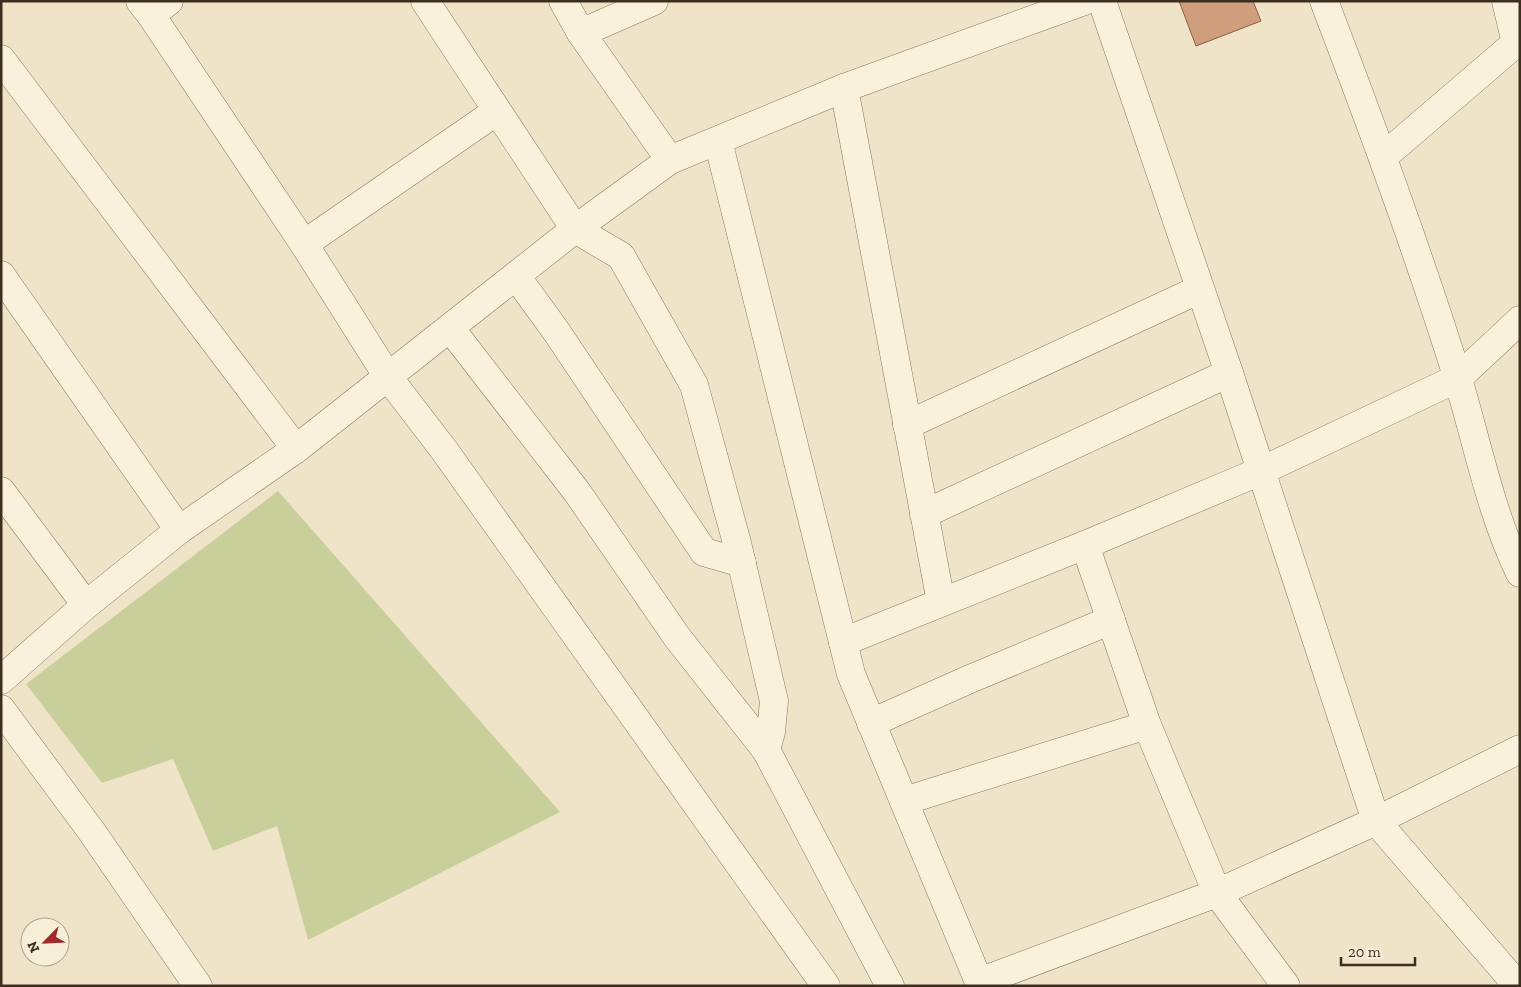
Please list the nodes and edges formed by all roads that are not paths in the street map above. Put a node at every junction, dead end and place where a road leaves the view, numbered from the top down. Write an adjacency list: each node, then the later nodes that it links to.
1 (425, 1): 13 (street)
2 (563, 1): 9 (street)
3 (654, 1): 9 (street)
4 (1084, 1): 12 (street)
5 (1102, 1): 21 (street)
6 (1324, 1): 15 (street)
7 (1506, 1): 10 (street)
8 (153, 6): 18 (street)
9 (581, 33): 16 (street)
10 (1518, 41): 15 (street)
11 (1, 59): 28 (street)
12 (844, 88): 14 (street); 27 (street)
13 (497, 111): 17 (street); 18 (street)
14 (718, 141): 16 (street); 40 (street)
15 (1383, 157): 26 (street)
16 (670, 160): 17 (street)
17 (575, 229): 20 (street); 35 (street)
18 (304, 244): 25 (street)
19 (1, 275): 32 (street)
20 (516, 276): 23 (street); 35 (street)
21 (1200, 289): 24 (street); 27 (street)
22 (1520, 320): 26 (street)
23 (450, 328): 25 (street); 46 (street)
24 (1228, 373): 29 (street); 31 (street)
25 (388, 377): 28 (street); 52 (street)
26 (1458, 378): 29 (street); 33 (street)
27 (907, 425): 31 (street)
28 (296, 450): 32 (street)
29 (1261, 470): 34 (street); 48 (street)
30 (1, 490): 38 (street)
31 (924, 514): 37 (street)
32 (179, 530): 38 (street)
33 (1513, 540): 36 (street)
34 (1085, 545): 37 (street); 39 (street)
35 (742, 563): 46 (street)
36 (1520, 573)
37 (941, 602): 40 (street)
38 (86, 605): 41 (street)
39 (1111, 620): 43 (street); 44 (street)
40 (843, 642): 43 (street)
41 (1, 680)
42 (1, 709): 51 (street)
43 (872, 723): 47 (street)
44 (1147, 725): 47 (street); 49 (street)
45 (1520, 749): 48 (street)
46 (766, 750): 53 (street)
47 (904, 801): 50 (street)
48 (1376, 821): 49 (street); 55 (street)
49 (1217, 893): 50 (street); 54 (street)
50 (980, 984)
51 (198, 986)
52 (826, 986)
53 (890, 986)
54 (1286, 986)
55 (1518, 986)

